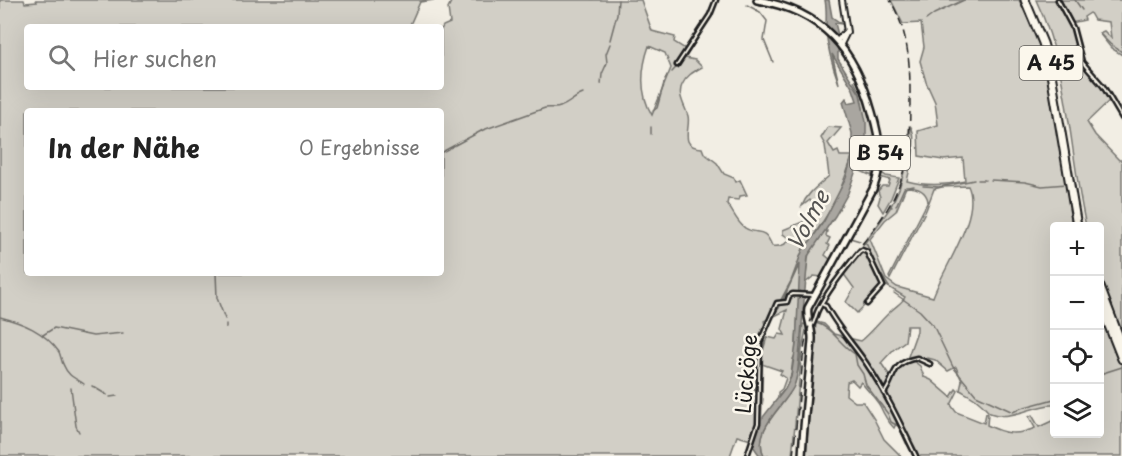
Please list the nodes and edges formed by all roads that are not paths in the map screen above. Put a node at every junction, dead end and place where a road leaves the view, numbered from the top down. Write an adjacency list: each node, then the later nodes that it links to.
1 (716, 0): 7 (street)
2 (757, 0): 6 (main road, B 54)
3 (842, 0): 6 (street)
4 (1027, 0): 9 (highway, A 45)
5 (1058, 0): 8 (street)
6 (839, 42): 10 (main road, B 54)
7 (677, 65)
8 (1122, 118)
9 (1077, 222)
10 (814, 295): 15 (main road, B 54); 20 (street, Lücköge)
11 (867, 304): 12 (street)
12 (822, 305): 15 (street); 19 (street)
13 (1104, 309): 16 (highway)
14 (1104, 310): 17 (highway)
15 (811, 327): 21 (main road, B 54)
16 (1122, 345)
17 (1122, 359)
18 (930, 364): 19 (street)
19 (885, 393): 22 (street)
20 (747, 456)
21 (801, 456)
22 (916, 456)

